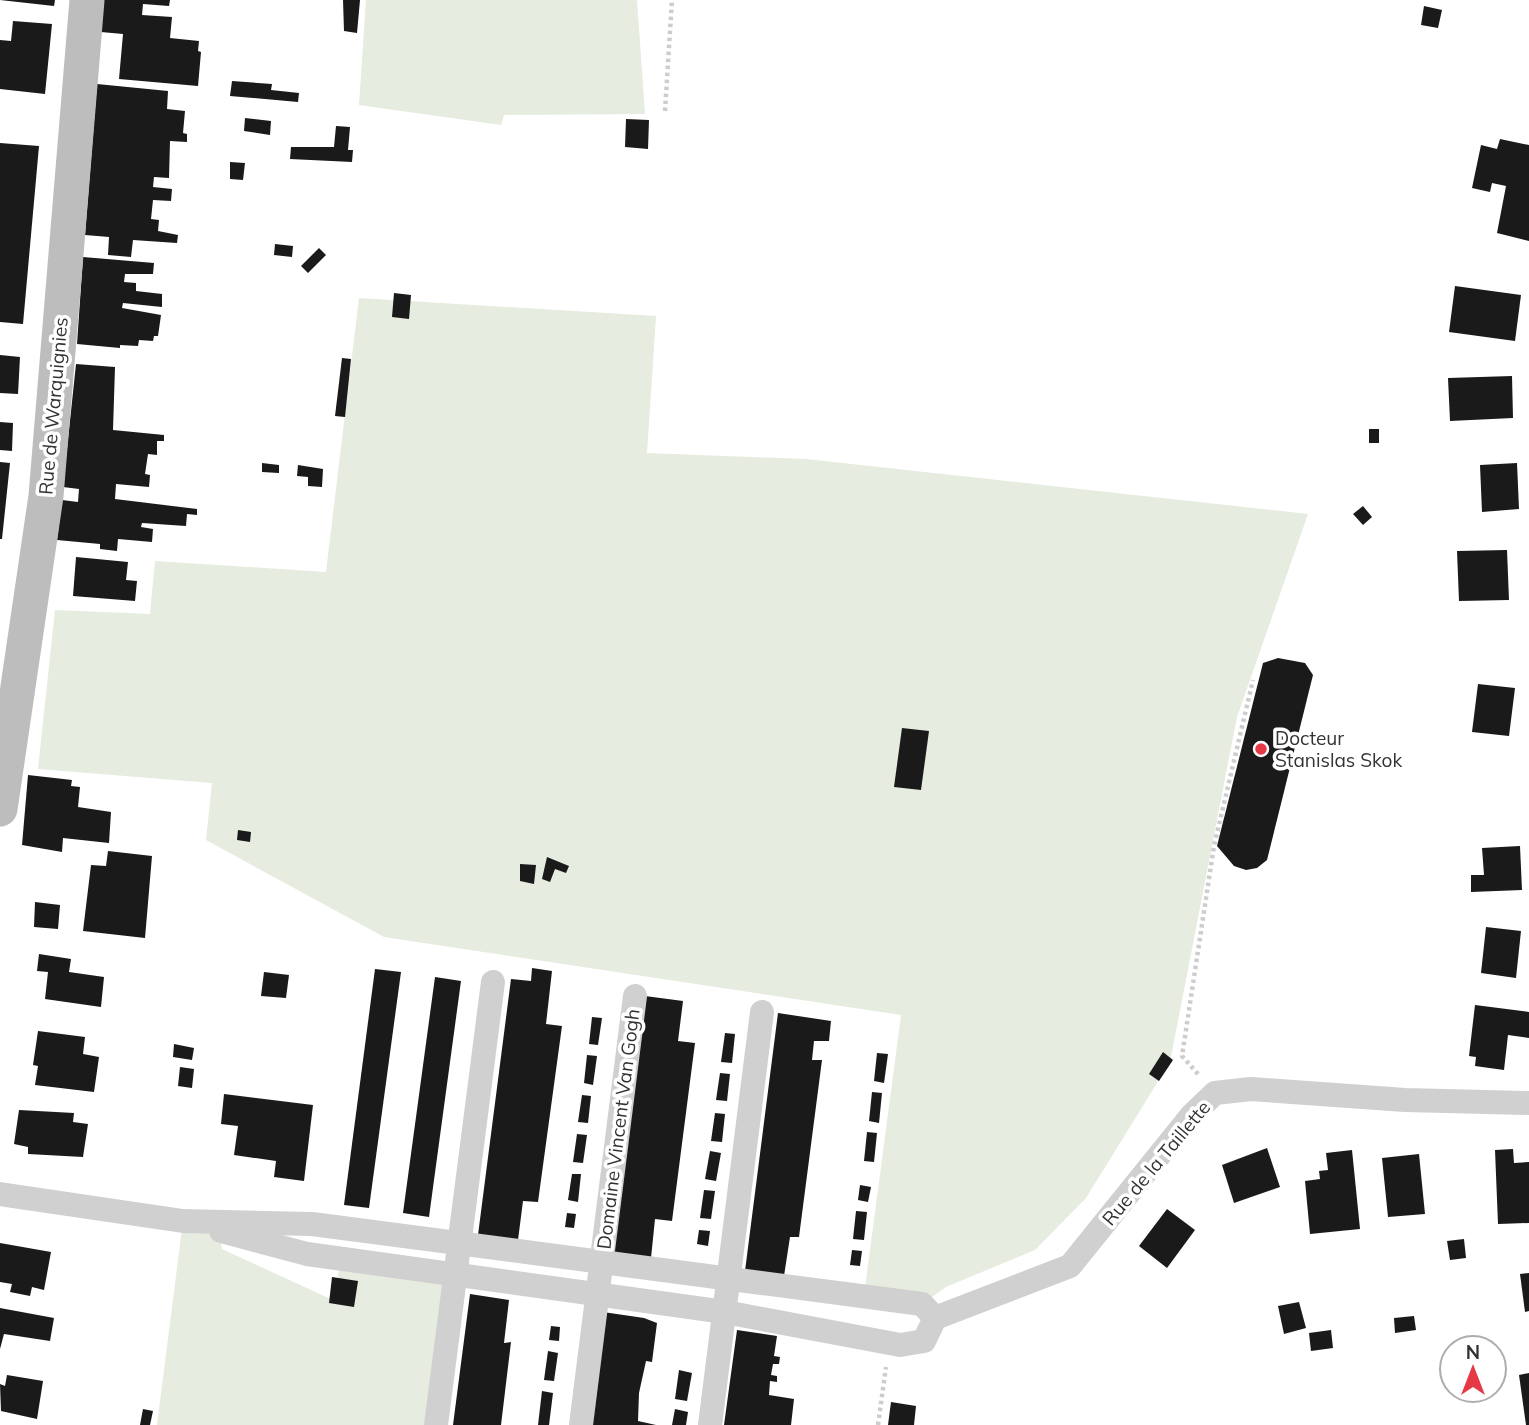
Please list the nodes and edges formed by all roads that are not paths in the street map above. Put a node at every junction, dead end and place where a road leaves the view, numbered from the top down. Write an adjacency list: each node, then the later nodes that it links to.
1 (87, 0): 2 (street, Rue de Warquignies)
2 (0, 809)
3 (493, 982): 9 (street)
4 (635, 996): 10 (street, Domaine Vincent Van Gogh)
5 (762, 1013): 12 (street)
6 (1529, 1103): 16 (street, Rue de la Taillette)
7 (0, 1194): 8 (street, Domaine Vincent Van Gogh)
8 (183, 1221): 9 (street, Domaine Vincent Van Gogh); 11 (street, Domaine Vincent Van Gogh)
9 (459, 1243): 10 (street, Domaine Vincent Van Gogh); 11 (street)
10 (601, 1262): 12 (street, Domaine Vincent Van Gogh); 13 (street, Domaine Vincent Van Gogh)
11 (455, 1275): 13 (street, Domaine Vincent Van Gogh); 18 (street)
12 (729, 1278): 14 (street, Domaine Vincent Van Gogh); 15 (street)
13 (598, 1294): 15 (street, Domaine Vincent Van Gogh); 19 (street, Domaine Vincent Van Gogh)
14 (883, 1299): 16 (street, Domaine Vincent Van Gogh); 17 (street)
15 (724, 1312): 17 (street, Domaine Vincent Van Gogh); 20 (street)
16 (934, 1318): 17 (street)
17 (895, 1343)
18 (436, 1425)
19 (581, 1425)
20 (710, 1425)

